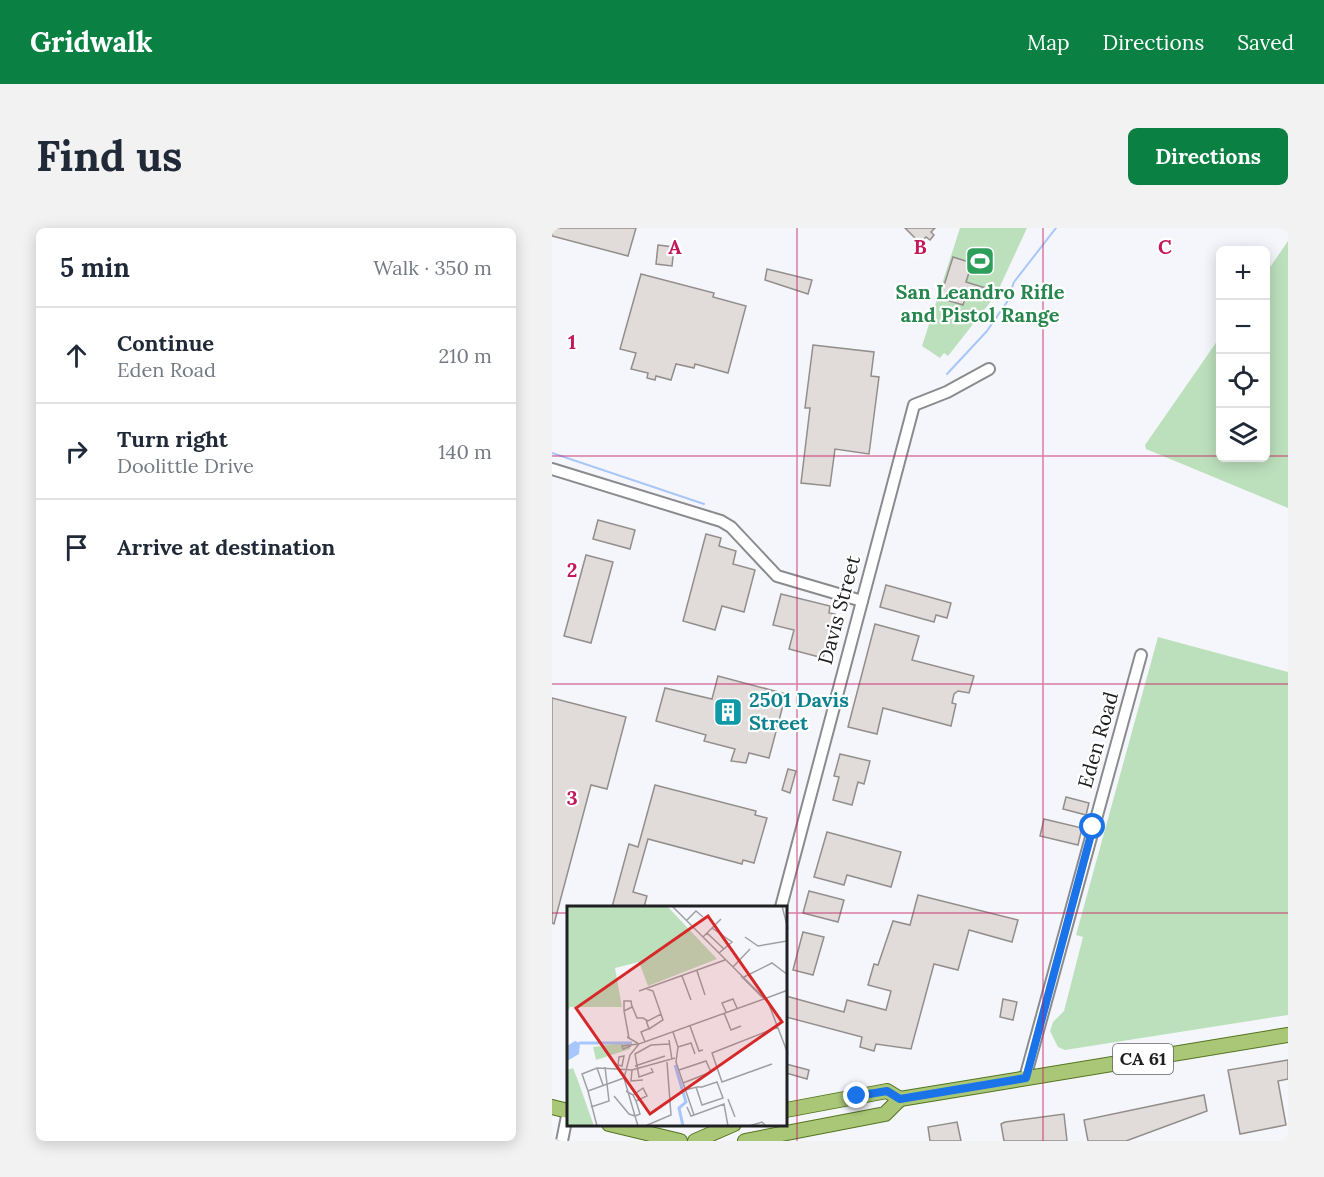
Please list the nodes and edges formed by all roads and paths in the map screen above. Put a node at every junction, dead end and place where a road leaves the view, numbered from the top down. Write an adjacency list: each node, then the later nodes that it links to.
1 (989, 369): 3 (street, Davis Street)
2 (552, 469): 3 (street)
3 (862, 601): 5 (street, Davis Street)
4 (1141, 655): 7 (street, Eden Road)
5 (781, 906)
6 (1288, 1035): 7 (main road, CA 61)
7 (1026, 1078): 8 (main road, CA 61)
8 (900, 1099): 10 (main road, CA 61); 20 (main road, CA 61)
9 (552, 1107): 11 (main road)
10 (788, 1110)
11 (567, 1111)
12 (567, 1116): 16 (street)
13 (613, 1126): 17 (main road)
14 (733, 1126): 15 (main road)
15 (720, 1135): 18 (main road); 19 (main road)
16 (562, 1141)
17 (680, 1141)
18 (695, 1141)
19 (737, 1141)
20 (745, 1141)

